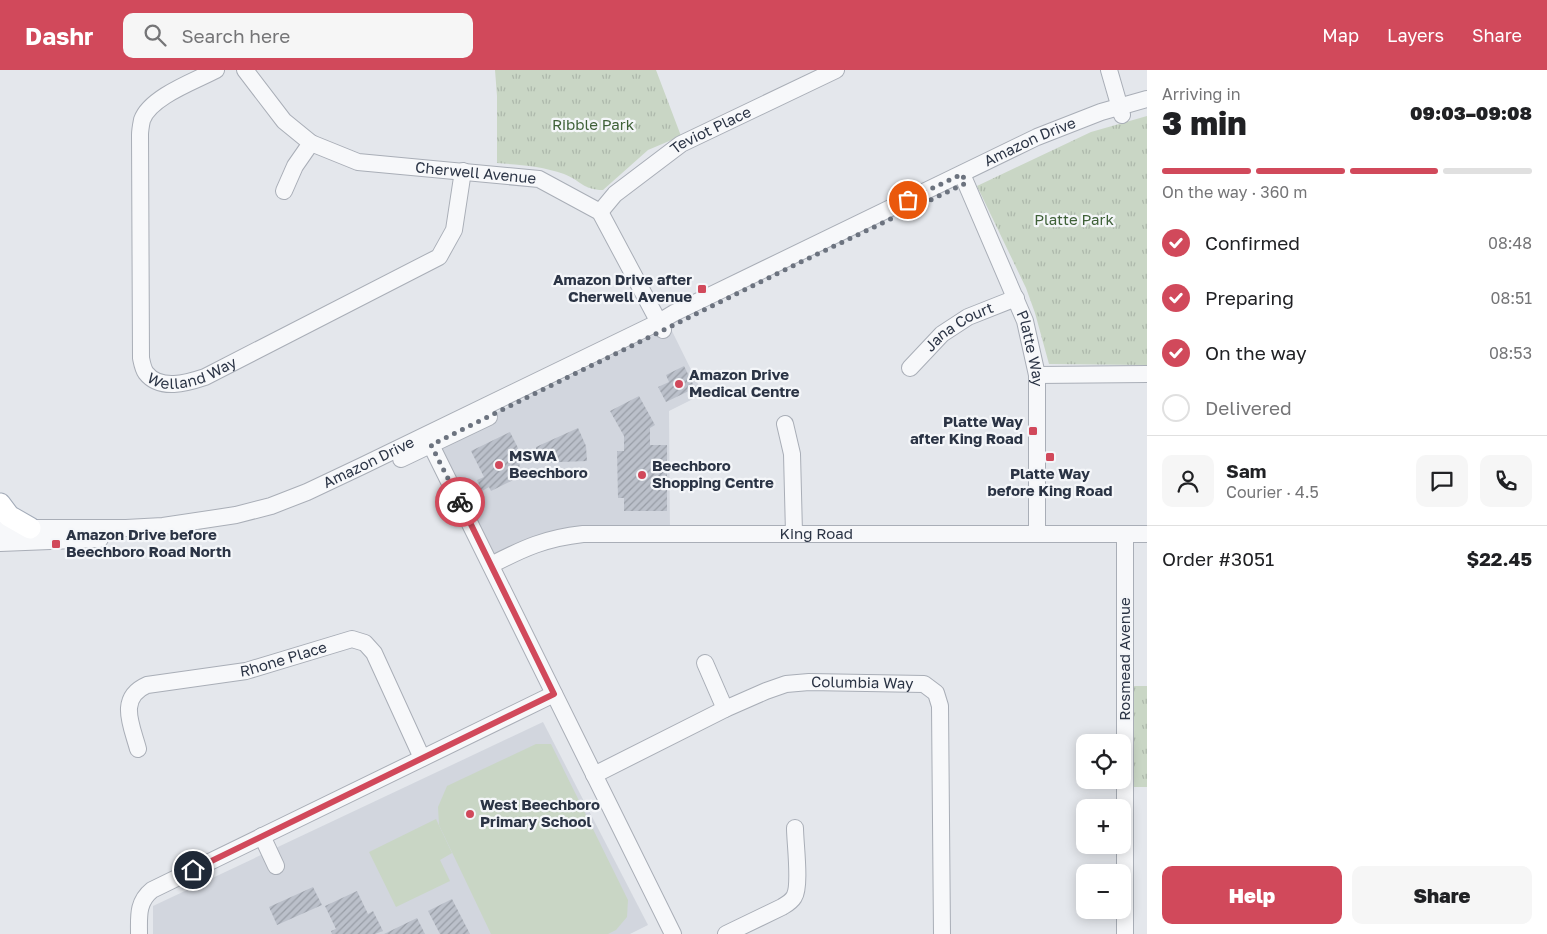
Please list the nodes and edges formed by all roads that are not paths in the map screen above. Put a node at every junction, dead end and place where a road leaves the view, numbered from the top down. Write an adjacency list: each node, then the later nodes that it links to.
1 (216, 70): 10 (street, Welland Way)
2 (245, 70): 9 (street, Cherwell Avenue)
3 (836, 70): 5 (street, Teviot Place)
4 (1109, 70): 8 (street)
5 (818, 74): 13 (street, Teviot Place)
6 (1147, 99): 8 (street, Amazon Drive)
7 (1147, 109): 8 (street, Amazon Drive)
8 (1120, 110): 11 (street, Amazon Drive)
9 (311, 143): 10 (street, Cherwell Avenue); 12 (street)
10 (463, 171): 13 (street, Cherwell Avenue)
11 (964, 178): 14 (street, Platte Way); 15 (street, Amazon Drive)
12 (284, 191)
13 (600, 212): 15 (street)
14 (1016, 298): 16 (street, Jana Court); 18 (street, Platte Way)
15 (661, 326): 20 (street, Amazon Drive)
16 (910, 368)
17 (1147, 374): 18 (street)
18 (1037, 375): 25 (street, Platte Way)
19 (785, 424): 24 (street)
20 (429, 440): 23 (street, Amazon Drive); 28 (street, Amazon Drive); 29 (street)
21 (0, 504): 23 (main road)
22 (0, 528): 23 (street, Amazon Drive)
23 (30, 528)
24 (794, 533): 25 (street, King Road); 29 (street, King Road)
25 (1037, 534): 26 (street, King Road)
26 (1124, 534): 27 (street, King Road); 43 (street, Rosmead Avenue)
27 (1147, 534)
28 (0, 543)
29 (491, 565): 31 (street)
30 (705, 663): 32 (street)
31 (554, 694): 34 (street); 35 (street)
32 (725, 709): 35 (street, Columbia Way); 42 (street, Columbia Way)
33 (138, 749): 34 (street, Rhone Place)
34 (422, 758): 37 (street)
35 (594, 775): 40 (street)
36 (795, 828): 41 (street)
37 (262, 836): 38 (street); 39 (street)
38 (276, 866)
39 (139, 934)
40 (673, 934)
41 (726, 934)
42 (942, 934)
43 (1125, 934)

